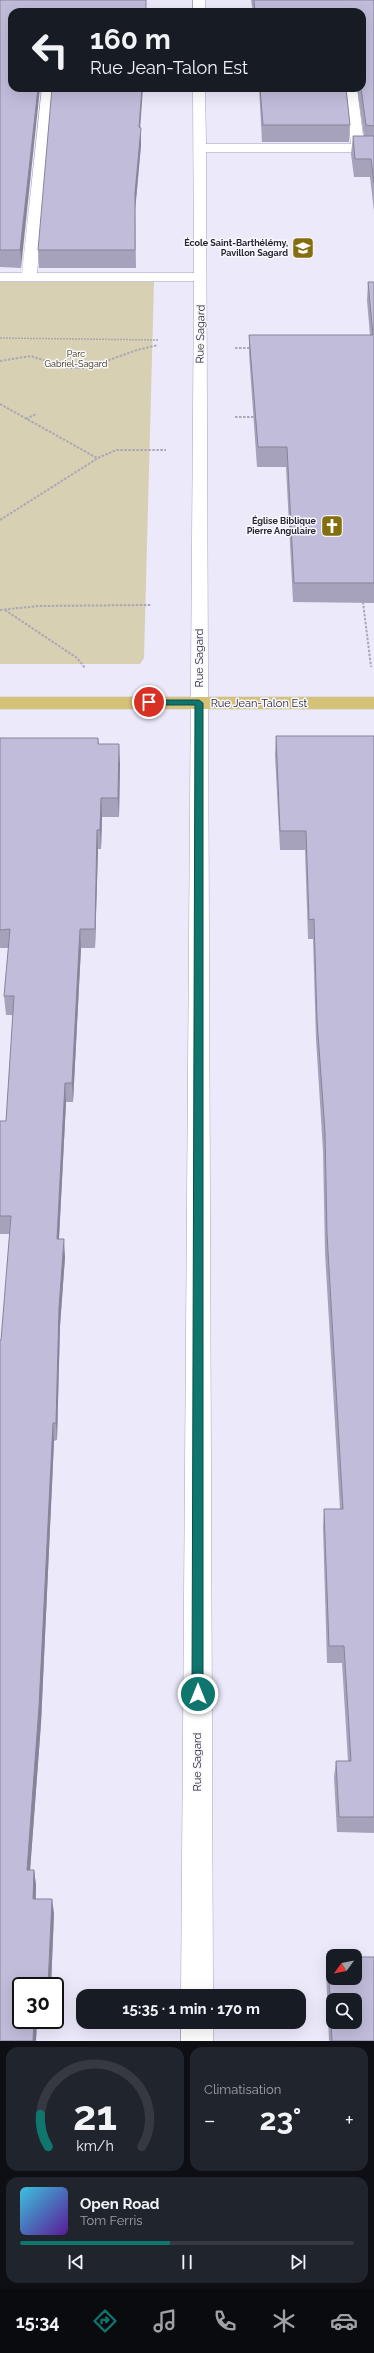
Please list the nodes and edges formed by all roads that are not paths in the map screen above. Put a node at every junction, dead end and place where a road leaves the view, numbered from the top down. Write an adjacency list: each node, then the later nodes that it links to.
1 (48, 92): 8 (street)
2 (199, 92): 4 (street, Rue Sagard)
3 (351, 92): 5 (street)
4 (198, 148): 5 (street); 9 (street, Rue Sagard)
5 (358, 148): 6 (street)
6 (374, 148)
7 (0, 277): 8 (street)
8 (29, 277): 9 (street)
9 (201, 277): 11 (street, Rue Sagard)
10 (0, 703): 11 (main road, Rue Jean-Talon Est)
11 (199, 703): 12 (main road, Rue Jean-Talon Est); 13 (street, Rue Sagard)
12 (374, 703)
13 (197, 1989)
14 (197, 2029): 15 (street)
15 (197, 2041)

